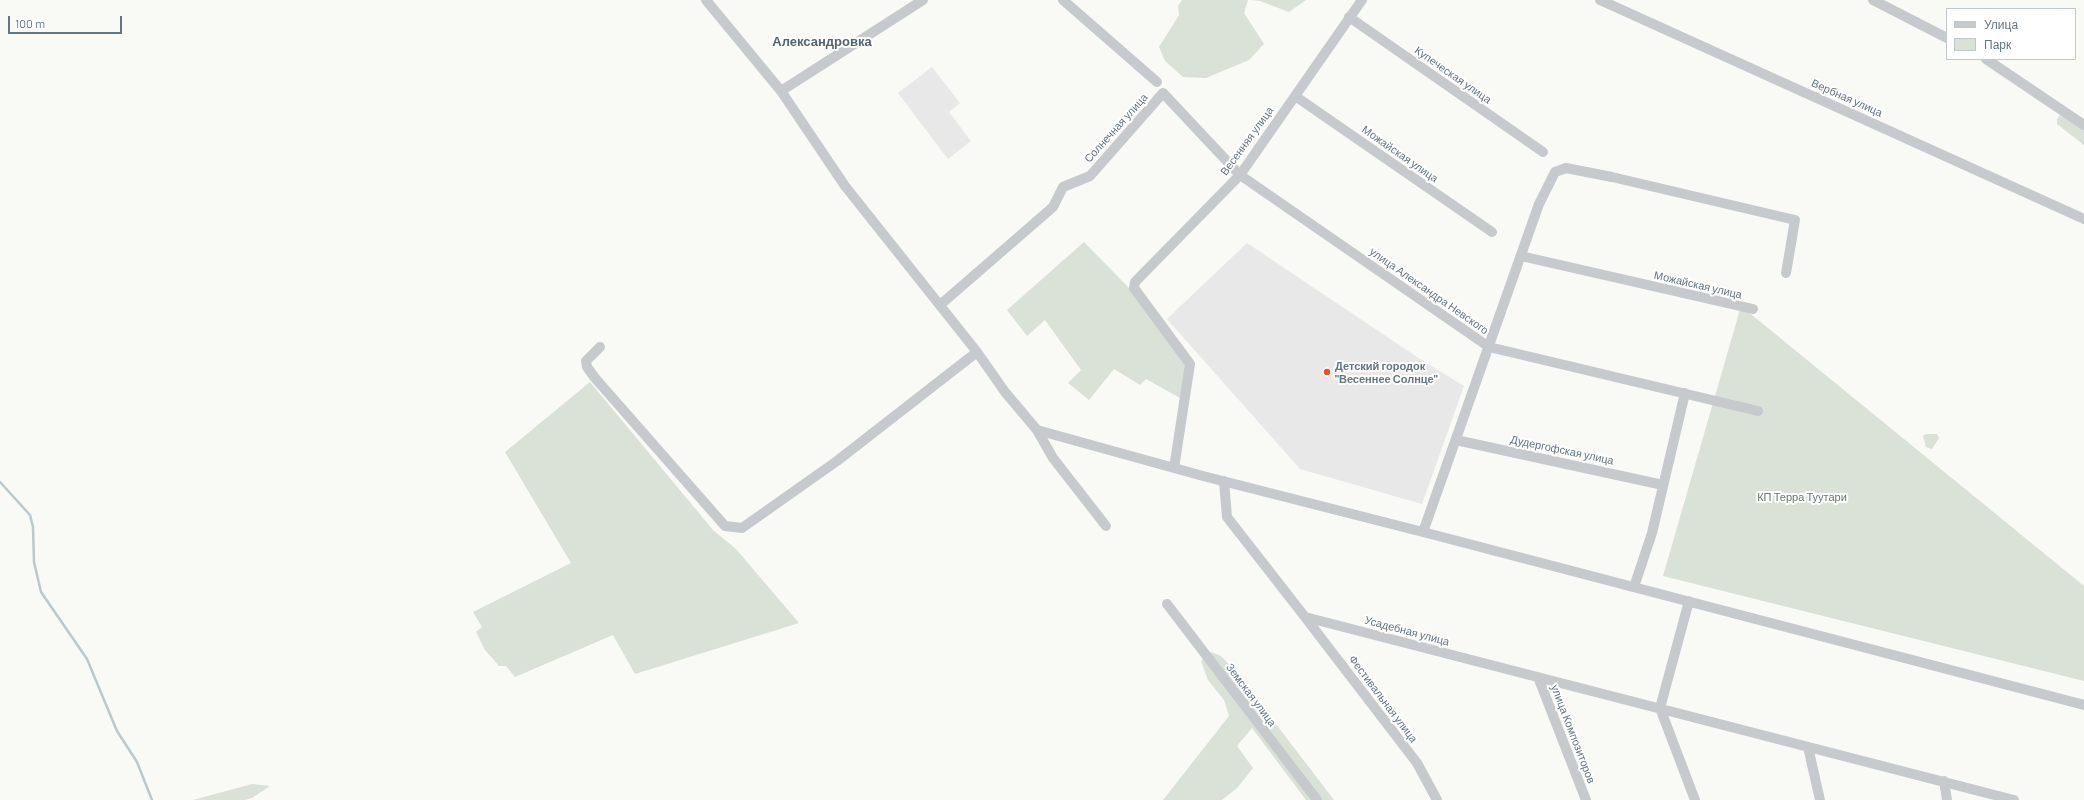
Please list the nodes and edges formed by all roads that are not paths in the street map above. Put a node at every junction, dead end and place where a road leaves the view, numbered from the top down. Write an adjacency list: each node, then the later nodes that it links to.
1 (706, 0): 11 (street)
2 (923, 0): 11 (street)
3 (1063, 0): 10 (street)
4 (1362, 0): 7 (street, Весенняя улица)
5 (1600, 0): 17 (street, Вербная улица)
6 (1873, 0): 8 (street)
7 (1350, 17): 13 (street, Весенняя улица); 15 (street, Купеческая улица)
8 (1946, 37)
9 (1987, 60): 14 (street)
10 (1157, 82)
11 (780, 91): 21 (street)
12 (1163, 93): 16 (street, улица Александра Невского); 21 (street, Солнечная улица)
13 (1295, 96): 16 (street, Весенняя улица); 18 (street, Можайская улица)
14 (2084, 125)
15 (1543, 152)
16 (1240, 175): 24 (street, улица Александра Невского); 30 (street, Весенняя улица)
17 (2084, 219)
18 (1492, 232)
19 (1521, 256): 20 (street); 22 (street, Можайская улица); 24 (street)
20 (1786, 272)
21 (940, 305): 25 (street)
22 (1753, 310)
23 (600, 347): 25 (street)
24 (1489, 347): 26 (street, улица Александра Невского); 29 (street)
25 (976, 352): 28 (street)
26 (1685, 393): 27 (street, улица Александра Невского); 32 (street)
27 (1758, 411)
28 (1037, 430): 30 (street); 33 (street)
29 (1456, 440): 32 (street, Дудергофская улица); 34 (street)
30 (1174, 468): 31 (street)
31 (1224, 482): 34 (street); 38 (street)
32 (1663, 485): 35 (street)
33 (1106, 526)
34 (1423, 532): 35 (street)
35 (1634, 587): 36 (street)
36 (1689, 601): 40 (street); 41 (street)
37 (1167, 604): 44 (street, Земская улица)
38 (1305, 616): 39 (street, Усадебная улица); 45 (street, Фестивальная улица)
39 (1538, 677): 41 (street, Усадебная улица); 46 (street, улица Композиторов)
40 (2084, 705)
41 (1660, 708): 42 (street, Усадебная улица); 47 (street)
42 (1808, 747): 43 (street, Усадебная улица); 48 (street)
43 (1944, 781): 49 (street); 50 (street, Усадебная улица)
44 (1317, 800)
45 (1437, 800)
46 (1586, 800)
47 (1695, 800)
48 (1820, 800)
49 (1947, 800)
50 (2014, 800)

